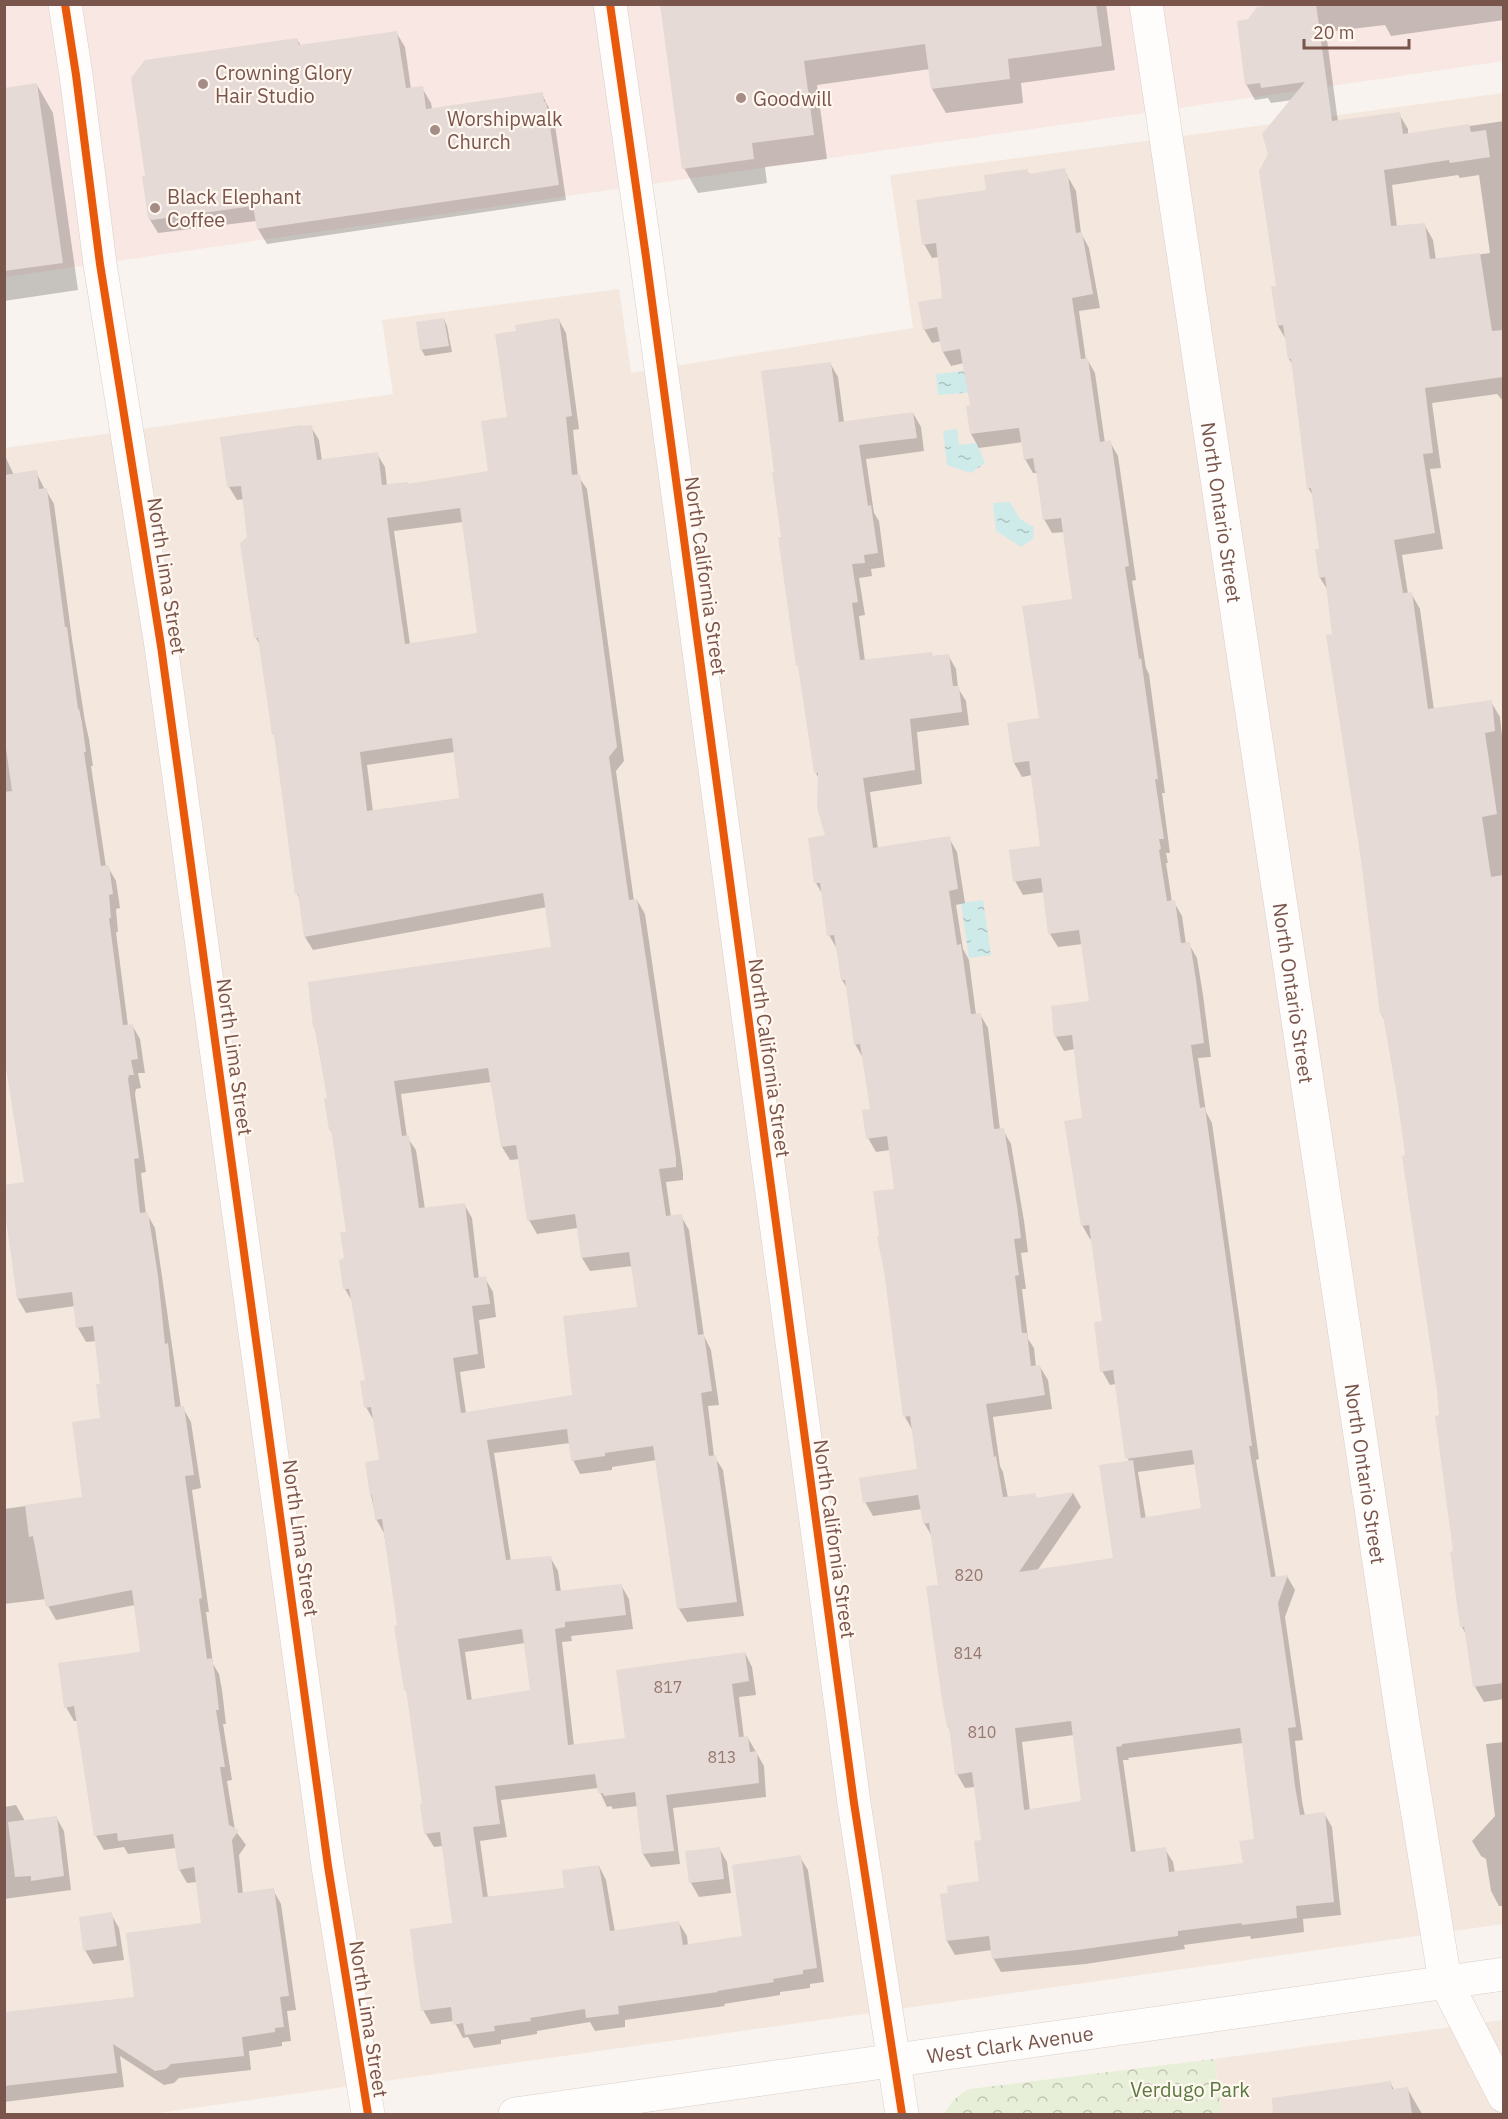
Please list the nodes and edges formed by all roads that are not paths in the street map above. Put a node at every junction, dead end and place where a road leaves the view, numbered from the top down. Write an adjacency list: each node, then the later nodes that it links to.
1 (65, 4): 8 (street, North Lima Street)
2 (610, 4): 6 (street, North California Street)
3 (1146, 4): 5 (street, North Ontario Street)
4 (1503, 1974): 5 (street, West Clark Avenue)
5 (1445, 1981): 6 (street, West Clark Avenue); 7 (street, North Ontario Street)
6 (894, 2059): 9 (street, West Clark Avenue); 10 (street, North California Street)
7 (1503, 2096)
8 (368, 2115)
9 (514, 2115)
10 (902, 2115)

